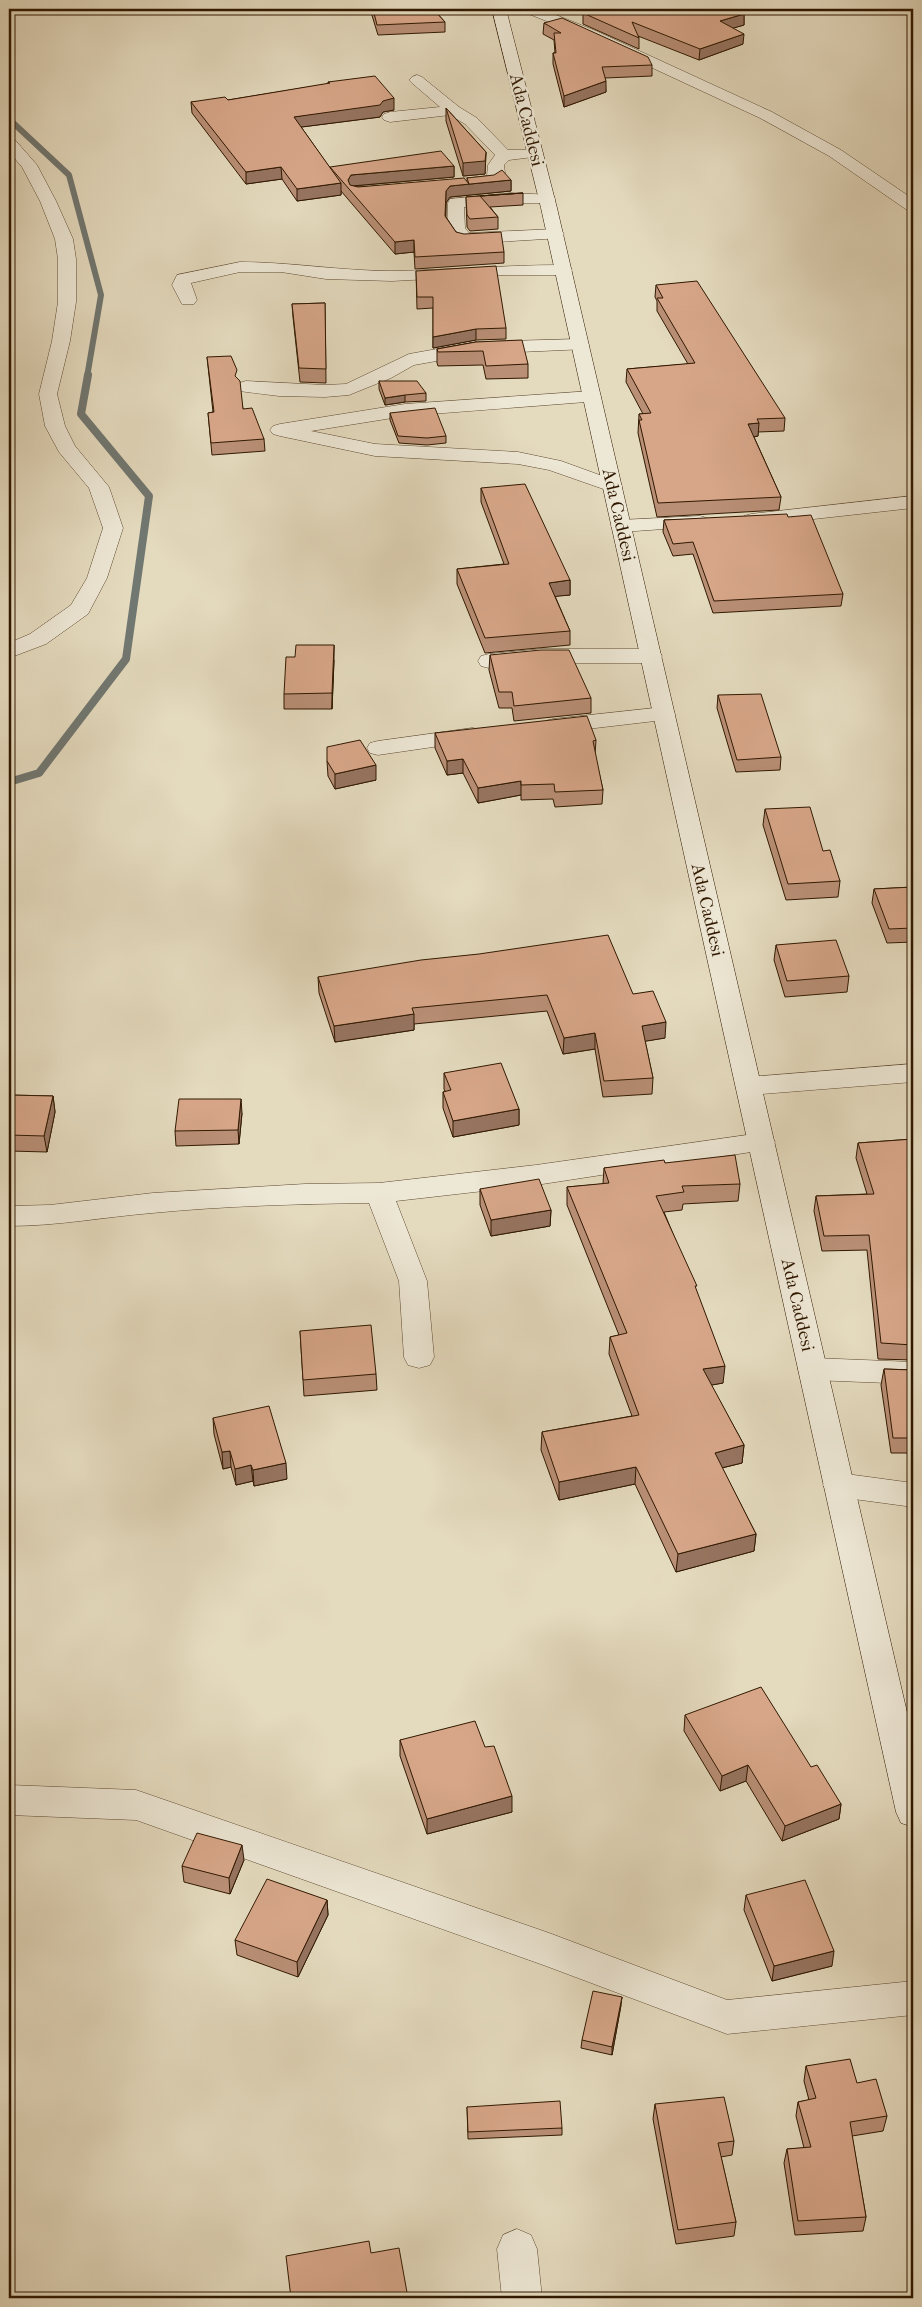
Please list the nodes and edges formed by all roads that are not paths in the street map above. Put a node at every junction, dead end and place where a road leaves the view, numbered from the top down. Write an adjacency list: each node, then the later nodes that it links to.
1 (500, 9): 7 (street, Ada Caddesi)
2 (529, 9): 11 (street)
3 (418, 80): 4 (street)
4 (453, 110): 5 (street); 8 (street)
5 (390, 117)
6 (9, 143): 21 (street)
7 (535, 152): 8 (street); 10 (street, Ada Caddesi)
8 (504, 155): 9 (street)
9 (444, 185)
10 (547, 199): 12 (street, Ada Caddesi); 12 (street)
11 (913, 206)
12 (555, 234): 13 (street, Ada Caddesi)
13 (563, 270): 14 (street); 15 (street, Ada Caddesi)
14 (188, 300)
15 (580, 345): 16 (street); 17 (street, Ada Caddesi)
16 (246, 387)
17 (592, 397): 18 (street, Ada Caddesi); 18 (street)
18 (612, 486): 20 (street, Ada Caddesi)
19 (913, 502): 20 (street)
20 (621, 526): 22 (street, Ada Caddesi)
21 (9, 651)
22 (651, 656): 23 (street); 24 (street, Ada Caddesi)
23 (489, 661)
24 (664, 714): 25 (street); 29 (street, Ada Caddesi)
25 (531, 728)
26 (496, 732): 27 (street)
27 (378, 748)
28 (913, 1073): 29 (street)
29 (749, 1086): 30 (street, Ada Caddesi)
30 (761, 1142): 31 (street); 34 (street, Ada Caddesi)
31 (379, 1193): 32 (street); 33 (street)
32 (9, 1216)
33 (419, 1358)
34 (813, 1369): 35 (street); 36 (street, Ada Caddesi)
35 (913, 1373)
36 (839, 1485): 37 (street); 38 (street, Ada Caddesi)
37 (913, 1495)
38 (907, 1757): 40 (street, Ada Caddesi)
39 (9, 1800): 41 (street)
40 (913, 1812)
41 (913, 1998)
42 (517, 2250): 43 (street)
43 (522, 2298)

